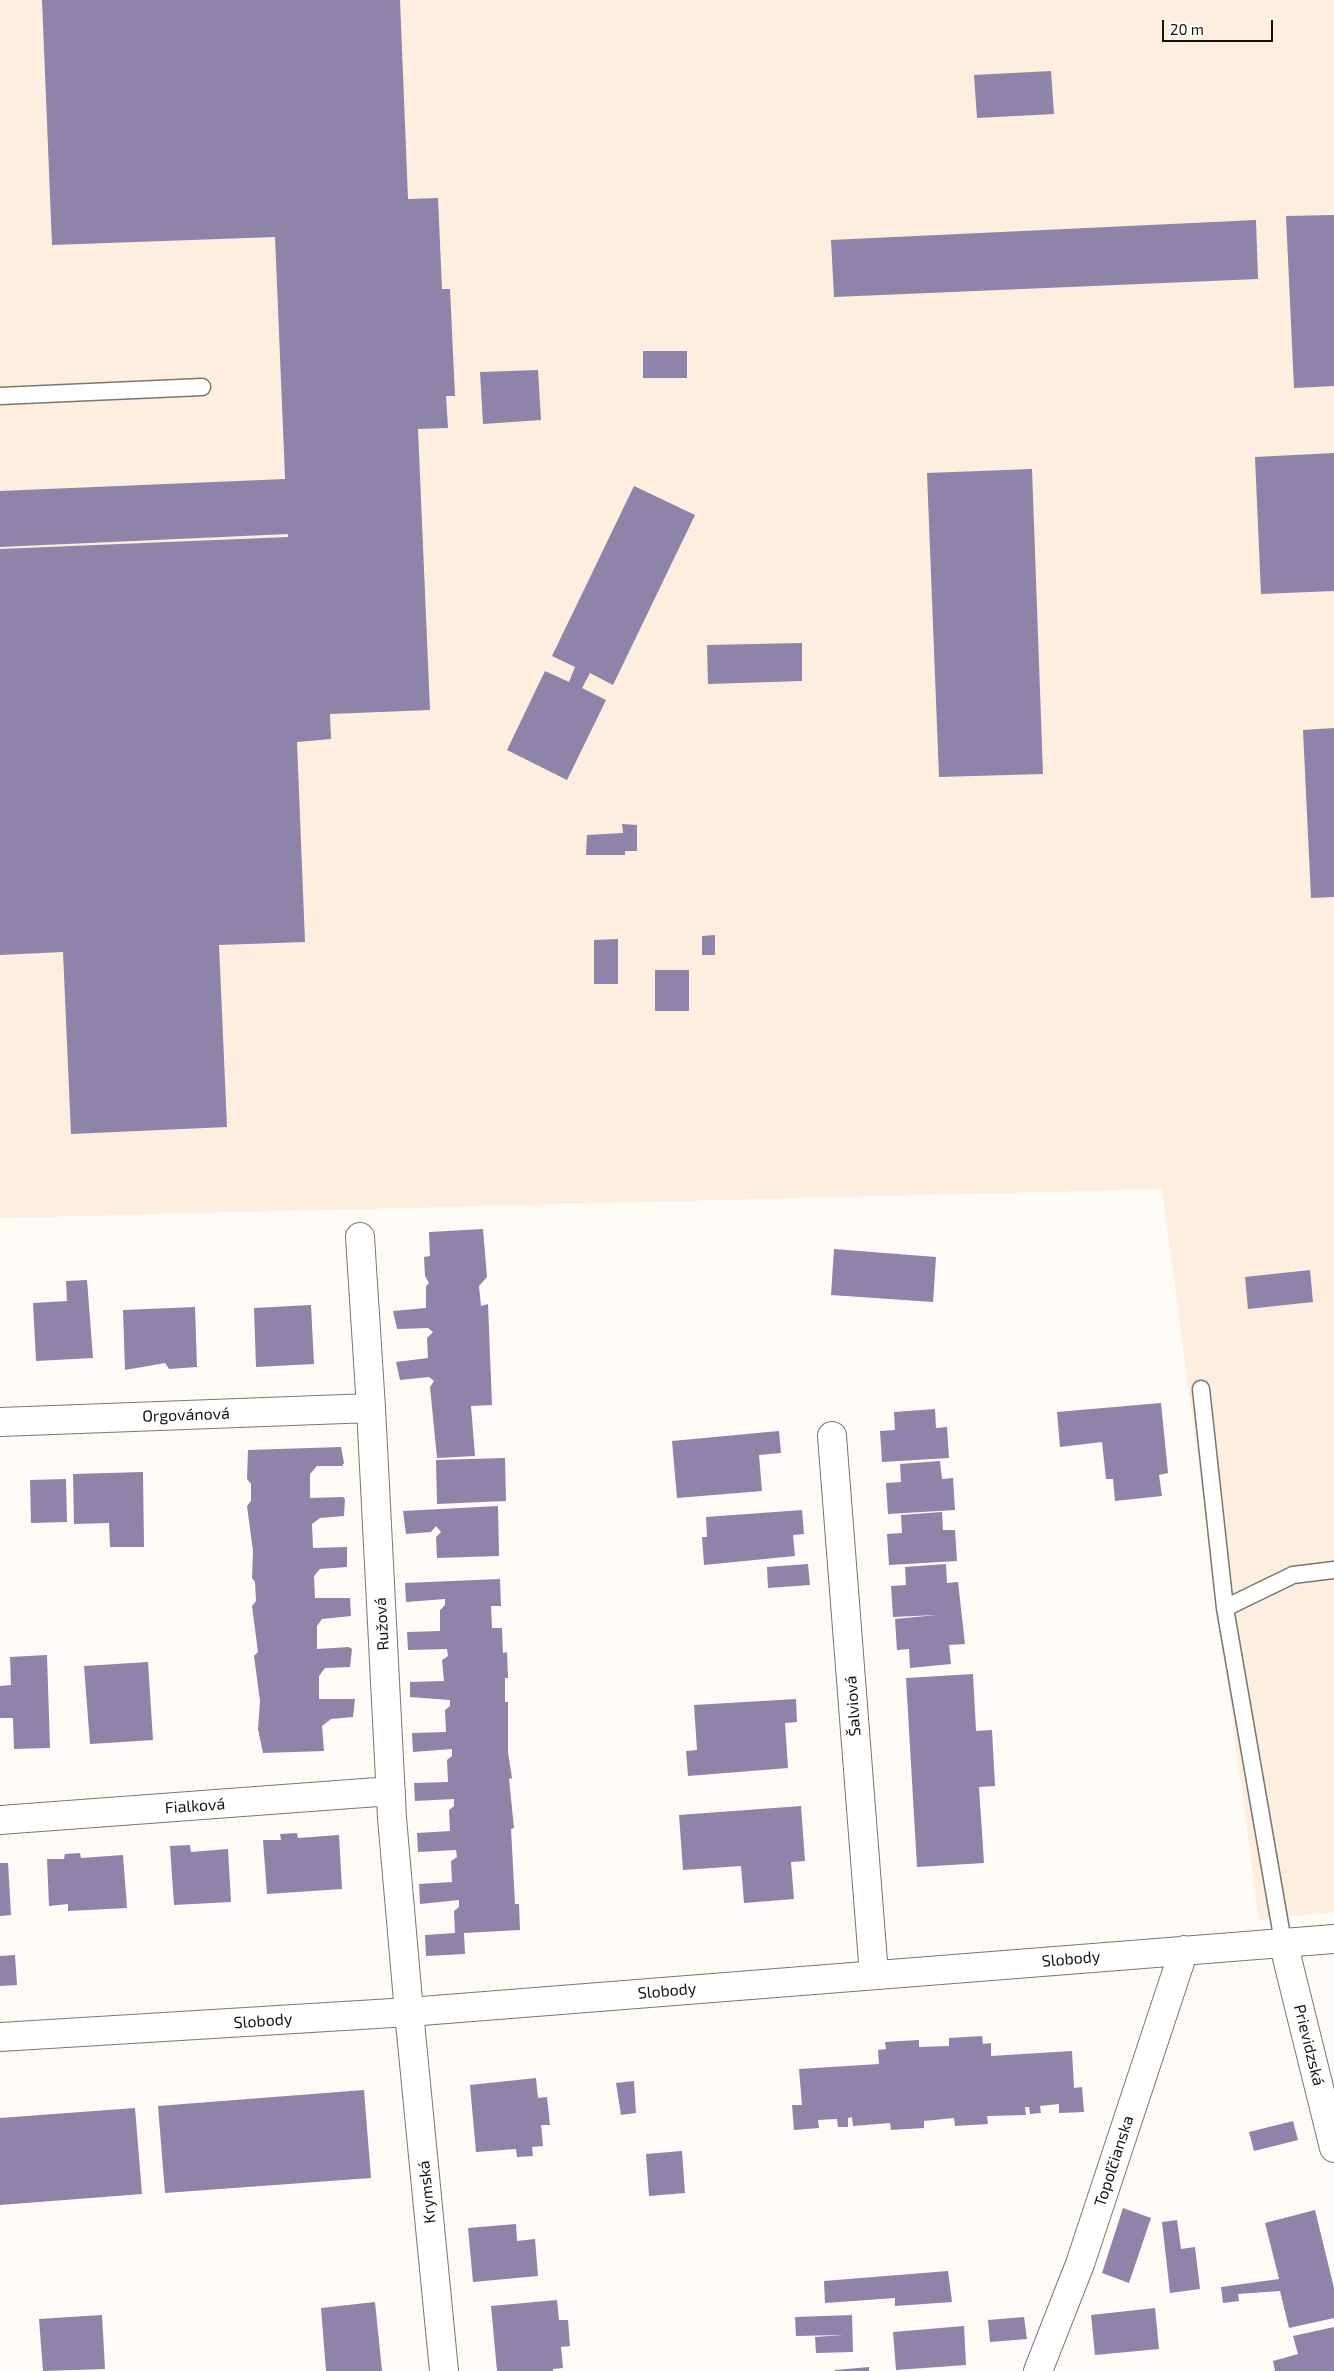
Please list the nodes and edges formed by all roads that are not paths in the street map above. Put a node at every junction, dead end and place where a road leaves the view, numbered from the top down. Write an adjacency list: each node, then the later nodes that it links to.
1 (202, 387): 2 (lane)
2 (0, 396)
3 (360, 1237): 5 (street, Ružová)
4 (1201, 1389): 9 (lane)
5 (371, 1408): 6 (street, Orgovánová); 10 (street, Ružová)
6 (0, 1422)
7 (832, 1436): 15 (street, Šalviová)
8 (1334, 1570): 9 (lane)
9 (1225, 1608): 13 (lane)
10 (391, 1791): 11 (street, Fialková); 16 (street, Ružová)
11 (0, 1820)
12 (1334, 1939): 13 (street, Slobody)
13 (1284, 1942): 14 (street, Slobody); 18 (street, Prievidzská)
14 (1184, 1950): 15 (street, Slobody); 20 (street, Topoľčianska)
15 (874, 1975): 16 (street, Slobody)
16 (409, 2012): 17 (street, Slobody); 19 (street, Krymská)
17 (0, 2037)
18 (1334, 2148)
19 (444, 2371)
20 (1038, 2371)

